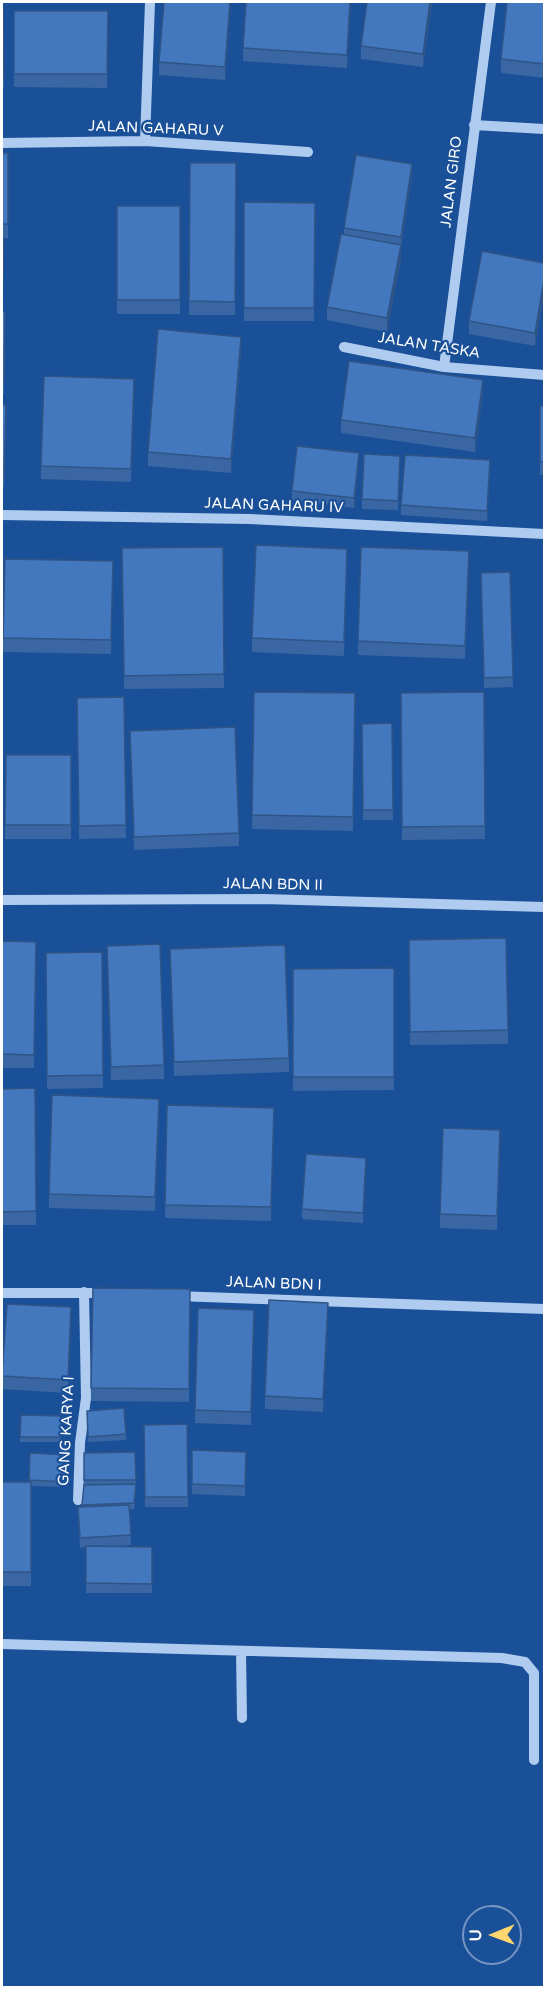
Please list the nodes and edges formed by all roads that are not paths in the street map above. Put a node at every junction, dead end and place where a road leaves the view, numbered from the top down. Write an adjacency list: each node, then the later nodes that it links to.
1 (150, 2): 5 (street)
2 (491, 2): 3 (street, JALAN GIRO)
3 (474, 125): 4 (street); 9 (street, JALAN GIRO)
4 (544, 129)
5 (145, 141): 6 (street, JALAN GAHARU V); 7 (street, JALAN GAHARU V)
6 (2, 143)
7 (308, 152)
8 (344, 347): 9 (street, JALAN TASKA)
9 (444, 367): 10 (street, JALAN TASKA)
10 (544, 375)
11 (2, 515): 12 (street, JALAN GAHARU IV)
12 (544, 534)
13 (2, 900): 14 (street, JALAN BDN II)
14 (544, 907)
15 (84, 1292): 16 (street); 17 (street); 20 (street, GANG KARYA I)
16 (2, 1293)
17 (119, 1293)
18 (166, 1295): 19 (street, JALAN BDN I)
19 (544, 1310)
20 (78, 1500)
21 (2, 1644): 22 (street)
22 (241, 1651): 23 (street); 24 (street)
23 (539, 1715): 25 (street)
24 (242, 1718)
25 (534, 1760)

